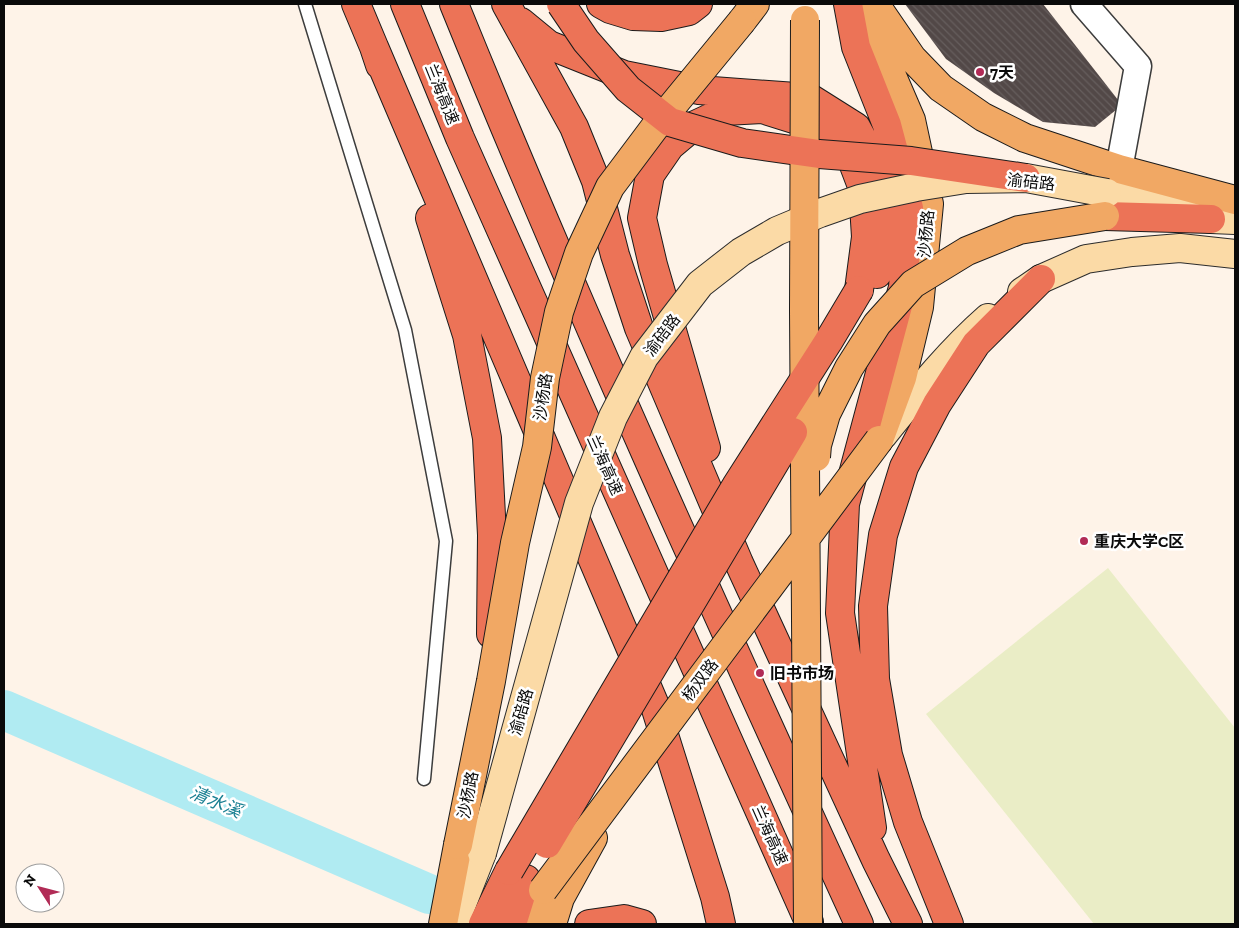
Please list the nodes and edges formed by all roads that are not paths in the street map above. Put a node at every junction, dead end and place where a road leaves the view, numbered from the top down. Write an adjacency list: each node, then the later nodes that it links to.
1 (305, 4): 28 (lane)
2 (356, 4): 15 (highway)
3 (405, 4): 42 (highway, 兰海高速)
4 (454, 4): 43 (highway)
5 (561, 4): 17 (highway, bridge)
6 (601, 4): 7 (highway)
7 (698, 4)
8 (848, 4): 31 (highway)
9 (861, 4): 24 (main road, 沙杨路)
10 (875, 4): 16 (main road)
11 (1084, 4): 16 (street)
12 (508, 8): 23 (highway); 26 (highway)
13 (804, 12): 25 (main road, bridge)
14 (748, 13): 27 (main road, 沙杨路, bridge)
15 (374, 47): 27 (highway, bridge); 41 (highway)
16 (1119, 169): 18 (main road)
17 (1026, 178): 19 (main road, 渝碚路, bridge); 30 (main road, 渝碚路, bridge)
18 (1235, 200)
19 (1106, 204): 20 (highway); 25 (main road, bridge)
20 (1223, 220)
21 (1235, 254): 22 (main road)
22 (1041, 279): 24 (main road); 45 (highway)
23 (866, 294): 26 (highway); 32 (highway, bridge)
24 (879, 440): 29 (main road, 杨双路, bridge)
25 (807, 561): 42 (main road, bridge)
26 (739, 563): 31 (highway)
27 (491, 681): 30 (main road, 沙杨路, bridge)
28 (424, 779)
29 (618, 791): 32 (main road, 杨双路, bridge); 38 (main road, bridge)
30 (470, 849): 33 (main road, 沙杨路); 34 (main road, 渝碚路)
31 (876, 860): 44 (highway)
32 (526, 880): 35 (highway); 36 (highway); 37 (main road, 杨双路)
33 (443, 924)
34 (454, 924)
35 (483, 924)
36 (512, 924)
37 (528, 924)
38 (552, 924)
39 (590, 924): 40 (highway)
40 (642, 924)
41 (722, 924)
42 (809, 924)
43 (859, 924)
44 (908, 924)
45 (950, 924)

